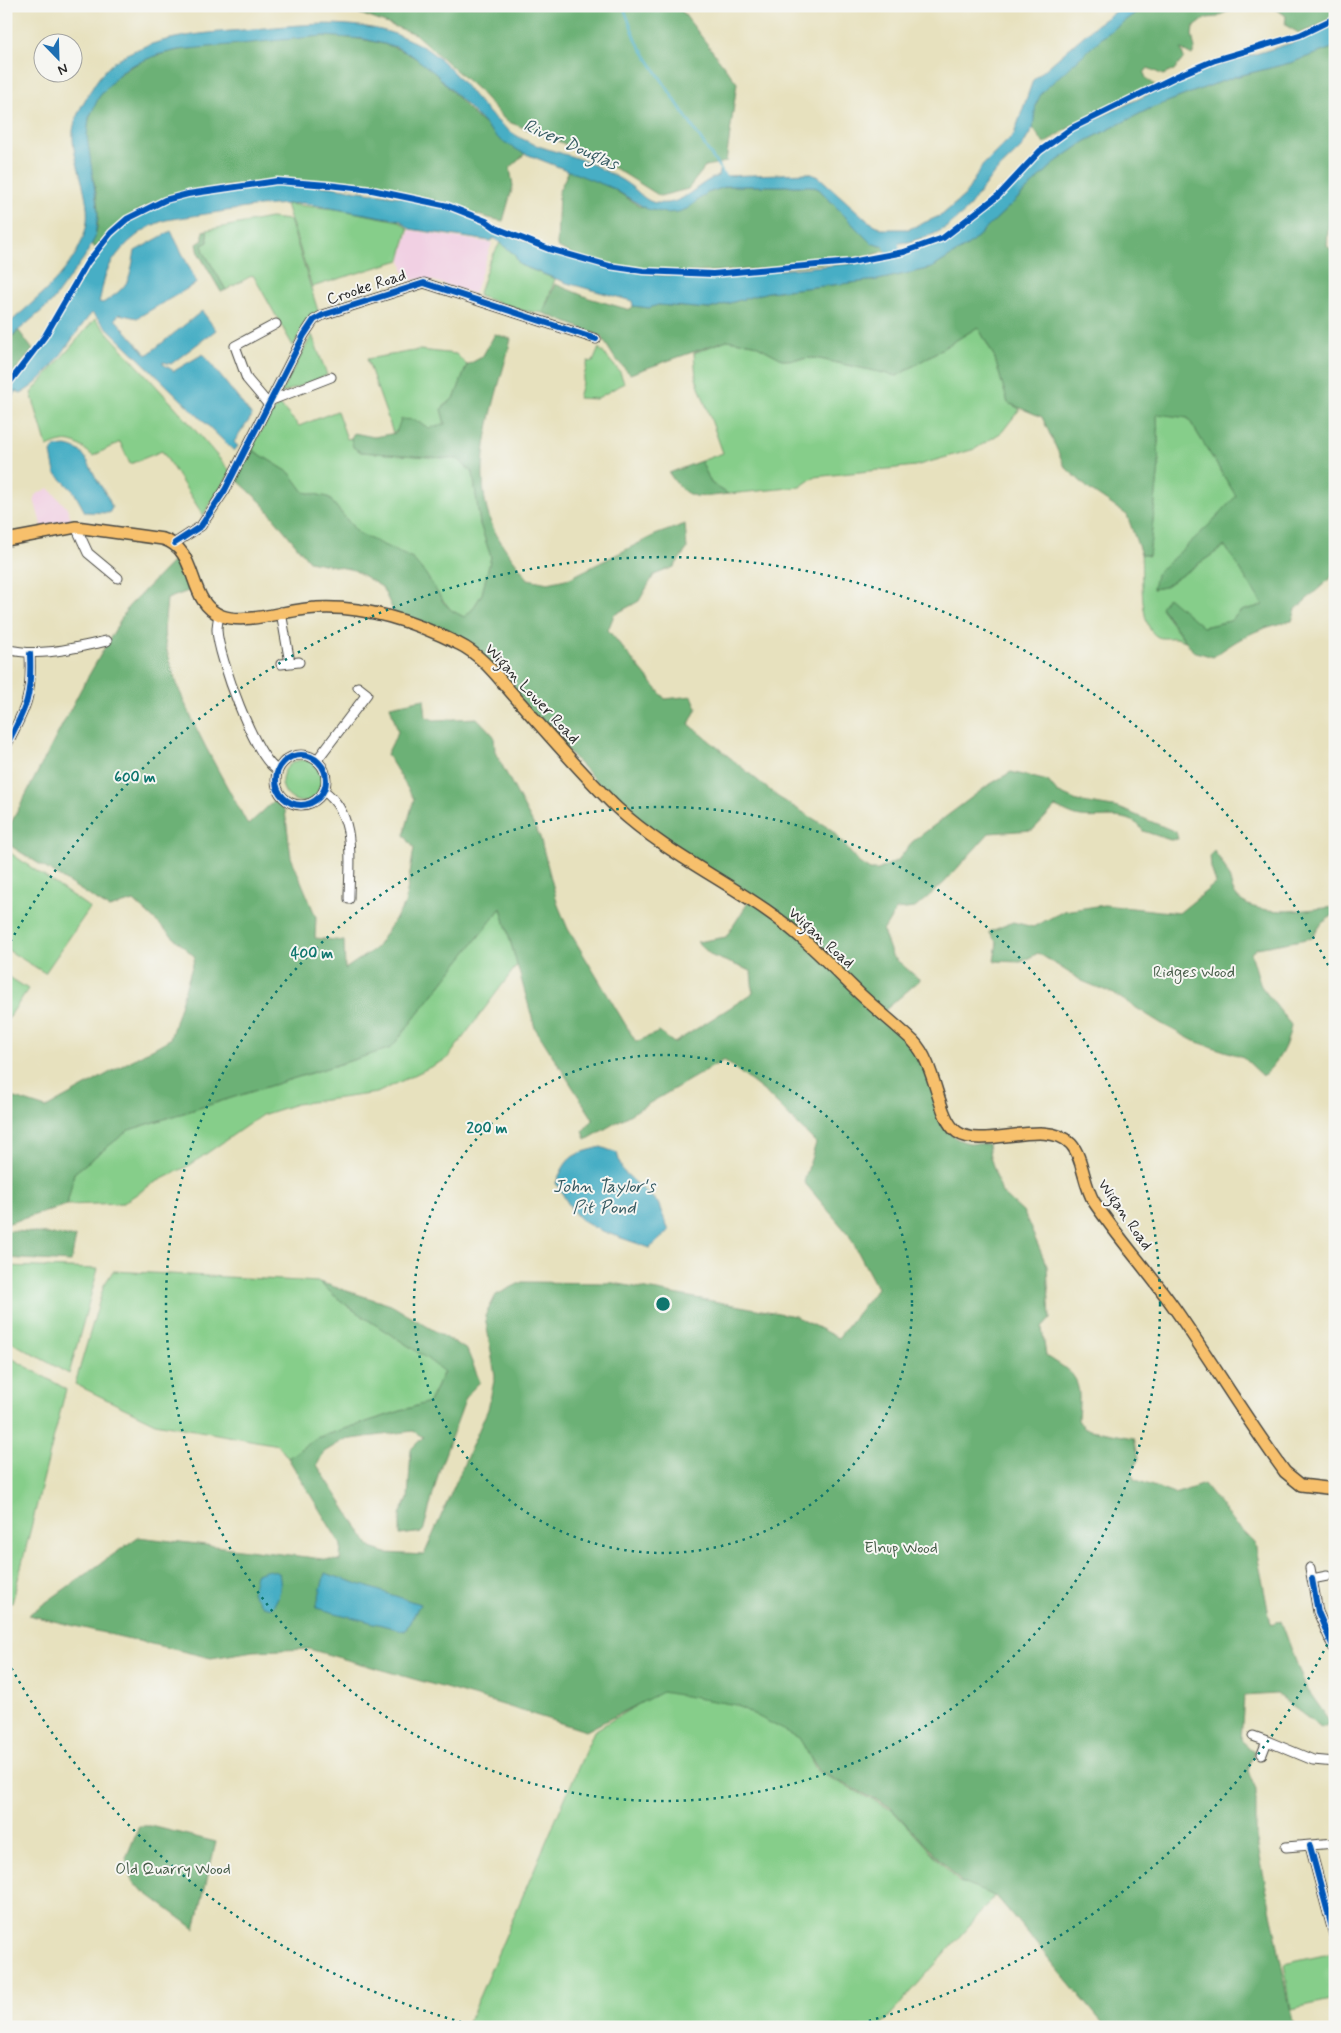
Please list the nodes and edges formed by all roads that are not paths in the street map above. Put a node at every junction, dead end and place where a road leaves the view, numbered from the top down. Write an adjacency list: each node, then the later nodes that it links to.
1 (276, 324): 4 (street)
2 (596, 339): 4 (street, Crooke Road)
3 (331, 377): 4 (street)
4 (271, 402): 7 (street, Crooke Road)
5 (76, 527): 6 (main road); 7 (main road); 8 (street)
6 (6, 540)
7 (175, 543): 10 (main road)
8 (118, 578)
9 (281, 612): 10 (main road, Wigan Lower Road); 14 (street); 23 (main road, Wigan Lower Road)
10 (219, 615): 20 (street)
11 (107, 641): 13 (street)
12 (6, 649): 13 (street)
13 (30, 654): 16 (street)
14 (290, 663)
15 (358, 687): 19 (street)
16 (19, 720): 17 (street); 18 (street)
17 (6, 727)
18 (6, 746)
19 (317, 760): 20 (street); 21 (street)
20 (278, 770): 21 (street)
21 (324, 791): 22 (street)
22 (349, 899)
23 (768, 911): 24 (main road, Wigan Road)
24 (1335, 1489)
25 (1310, 1568): 27 (street)
26 (1327, 1576): 27 (street)
27 (1312, 1579): 28 (street)
28 (1335, 1651)
29 (1253, 1736): 30 (street)
30 (1266, 1741): 31 (street); 32 (street)
31 (1262, 1754)
32 (1335, 1762)
33 (1335, 1844): 34 (street)
34 (1310, 1846): 35 (street); 36 (street)
35 (1286, 1847)
36 (1335, 1939)

